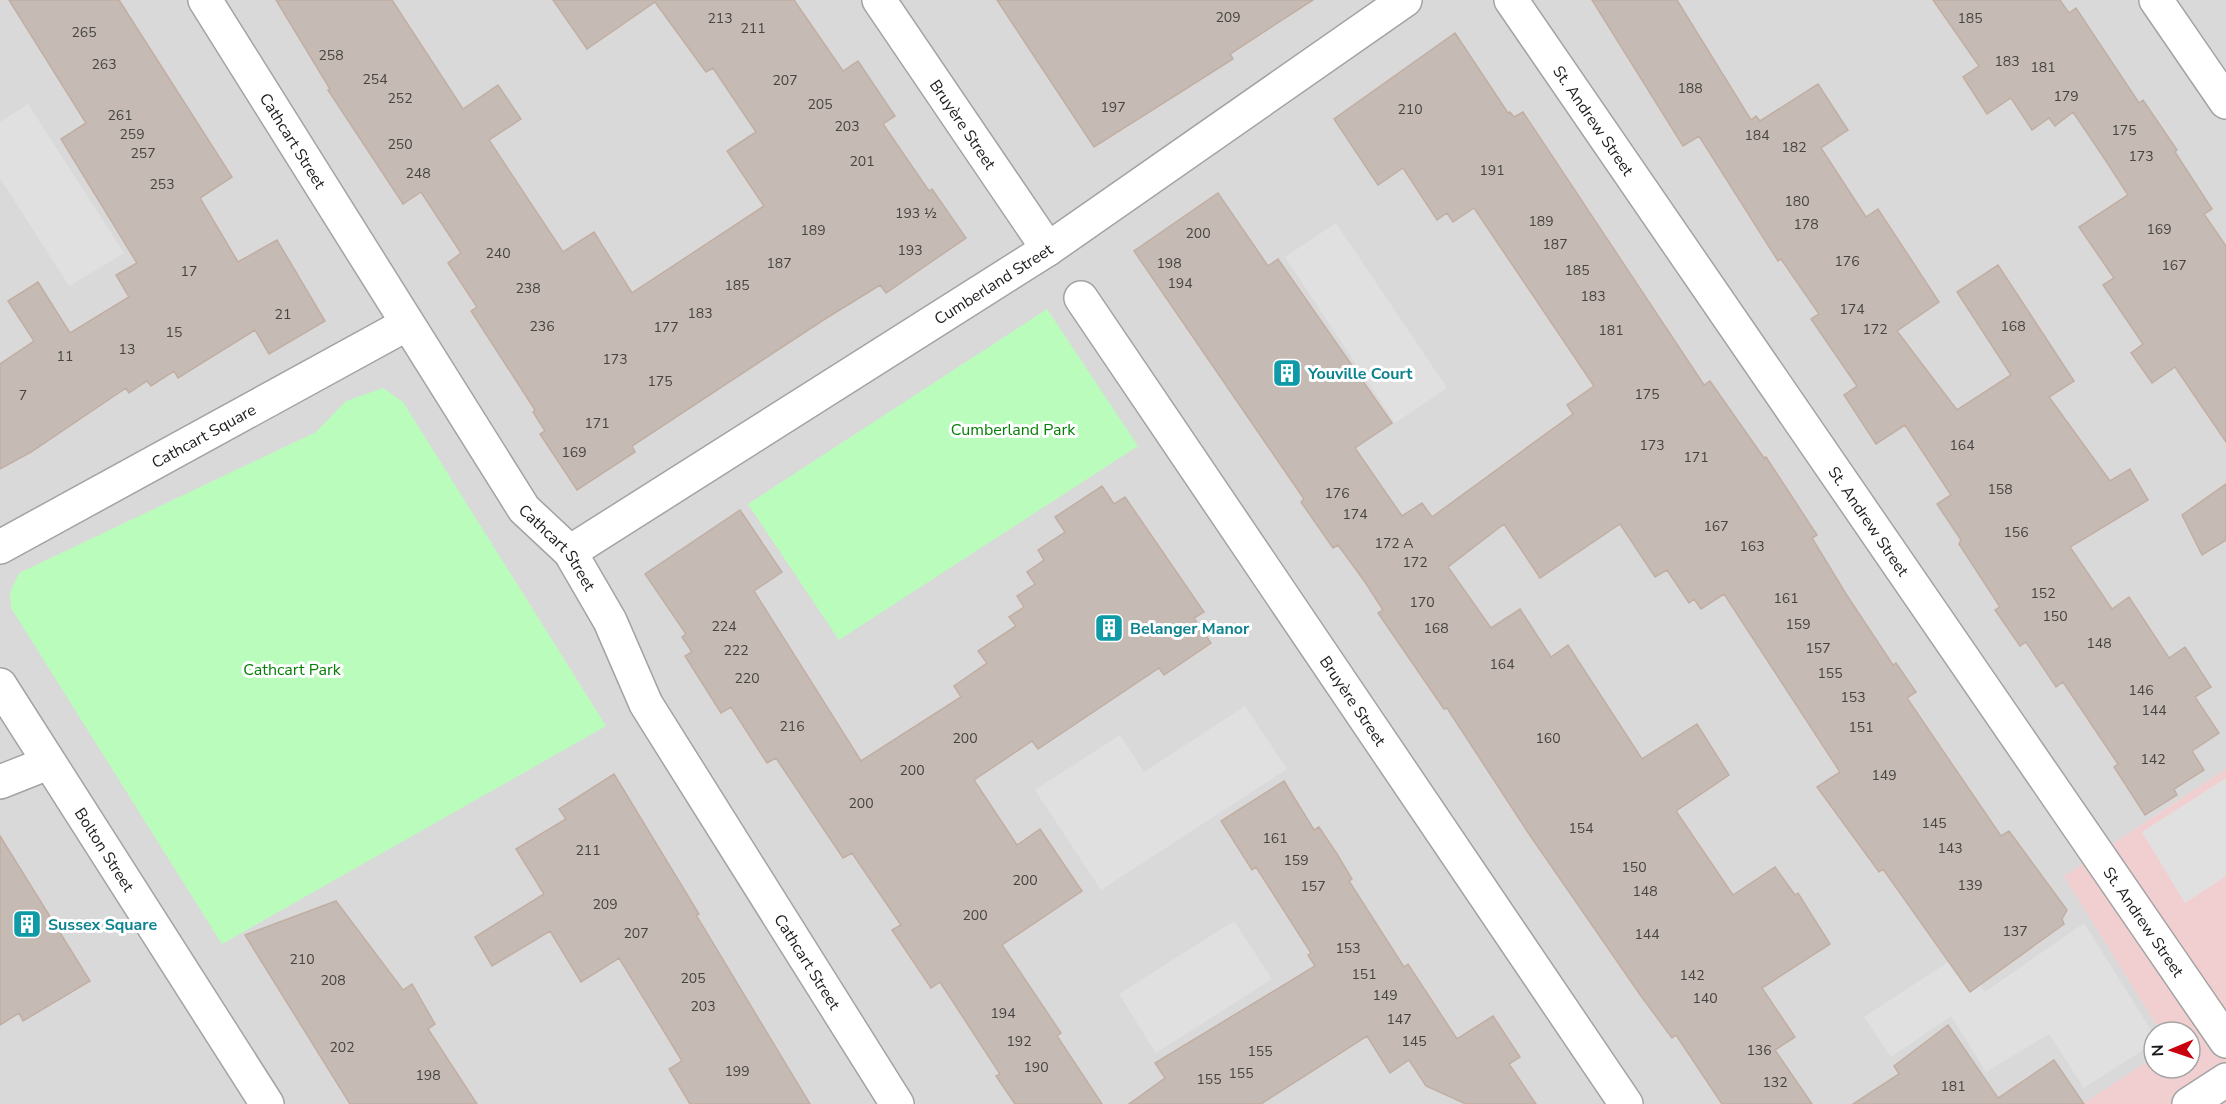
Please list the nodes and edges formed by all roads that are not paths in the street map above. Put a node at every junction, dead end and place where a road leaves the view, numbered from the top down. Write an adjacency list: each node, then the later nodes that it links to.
1 (205, 0): 9 (street, Cathcart Street)
2 (879, 0): 7 (street, Bruyère Street)
3 (1405, 0): 7 (street, Cumberland Street)
4 (1511, 0): 15 (street, St. Andrew Street)
5 (2156, 0): 6 (street)
6 (2226, 102)
7 (1048, 249): 11 (street, Cumberland Street)
8 (1082, 298): 19 (street, Bruyère Street)
9 (407, 324): 10 (street, Cathcart Square); 11 (street, Cathcart Street)
10 (0, 547)
11 (570, 552): 18 (street, Cathcart Street)
12 (0, 685): 13 (street, Bolton Street)
13 (48, 763): 14 (street); 17 (street, Bolton Street)
14 (0, 782)
15 (2226, 1041)
16 (2226, 1080): 20 (street)
17 (267, 1104)
18 (897, 1104)
19 (1626, 1104)
20 (2189, 1104)

